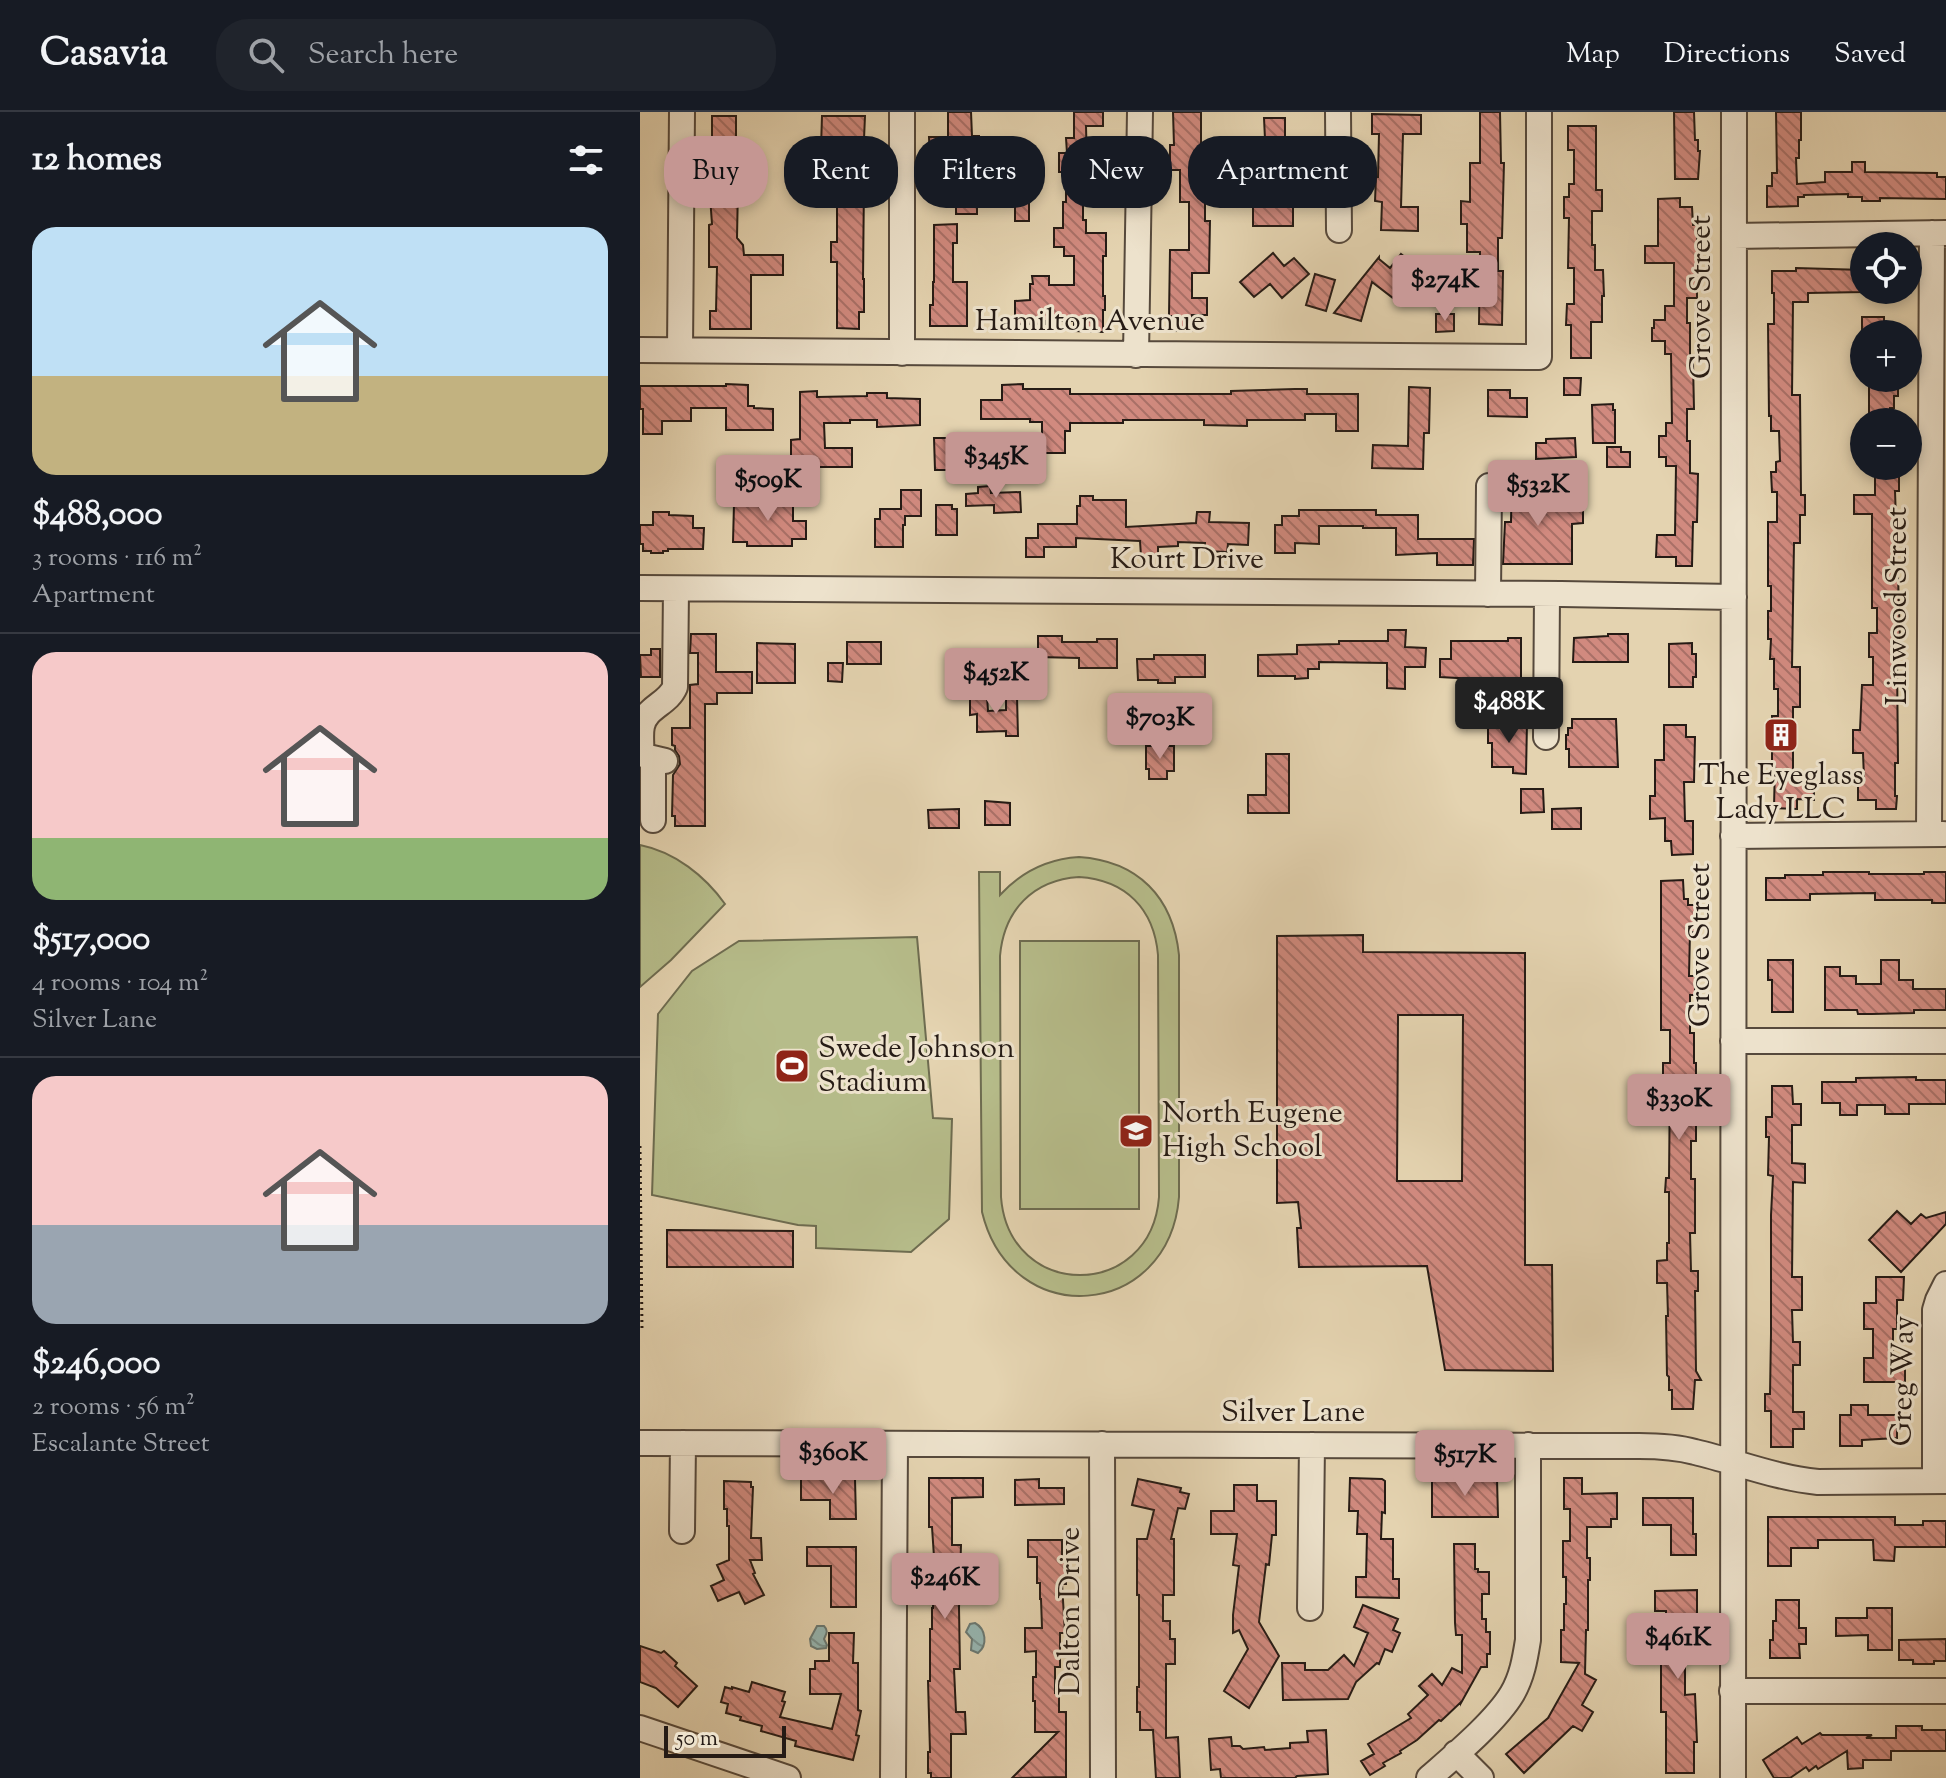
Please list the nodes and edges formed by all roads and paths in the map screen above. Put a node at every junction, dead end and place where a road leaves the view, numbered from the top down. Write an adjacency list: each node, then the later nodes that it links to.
1 (682, 112): 11 (street)
2 (902, 112): 12 (street)
3 (1140, 112): 13 (street)
4 (1338, 112): 7 (street)
5 (1539, 112): 13 (street, Hamilton Avenue)
6 (1734, 112): 9 (street, Grove Street)
7 (1339, 230)
8 (1939, 233): 9 (street); 23 (street, Linwood Street)
9 (1734, 236): 19 (street, Grove Street)
10 (640, 350): 11 (street, Hamilton Avenue)
11 (680, 350): 12 (street, Hamilton Avenue)
12 (902, 353): 13 (street, Hamilton Avenue)
13 (1136, 355)
14 (1489, 486): 17 (street)
15 (640, 588): 16 (street, Kourt Drive)
16 (676, 589): 17 (street, Kourt Drive); 21 (street)
17 (1488, 594): 18 (street, Kourt Drive)
18 (1547, 594): 19 (street, Kourt Drive); 20 (street)
19 (1734, 597): 24 (street, Grove Street)
20 (1546, 737)
21 (650, 757): 22 (street)
22 (653, 820)
23 (1938, 834): 24 (street)
24 (1733, 836): 25 (street, Grove Street)
25 (1733, 1041): 26 (street); 36 (street, Grove Street)
26 (1946, 1041)
27 (640, 1146): 29 (path)
28 (1946, 1284): 37 (street, Greg Way)
29 (642, 1332)
30 (640, 1443): 31 (street, Silver Lane)
31 (683, 1443): 32 (street, Silver Lane); 38 (street)
32 (895, 1444): 33 (street, Silver Lane); 45 (street)
33 (1102, 1444): 34 (street, Silver Lane); 46 (street, Dalton Drive)
34 (1312, 1445): 35 (street, Silver Lane); 39 (street)
35 (1528, 1445): 36 (street, Silver Lane); 43 (street)
36 (1732, 1462): 37 (street, Silver Lane); 40 (street, Grove Street)
37 (1940, 1481)
38 (682, 1531)
39 (1310, 1608)
40 (1732, 1691): 41 (street); 49 (street, Grove Street)
41 (1946, 1691)
42 (640, 1728): 44 (street)
43 (1456, 1753): 47 (street); 48 (street)
44 (788, 1778)
45 (893, 1778)
46 (1103, 1778)
47 (1429, 1778)
48 (1481, 1778)
49 (1733, 1778)

